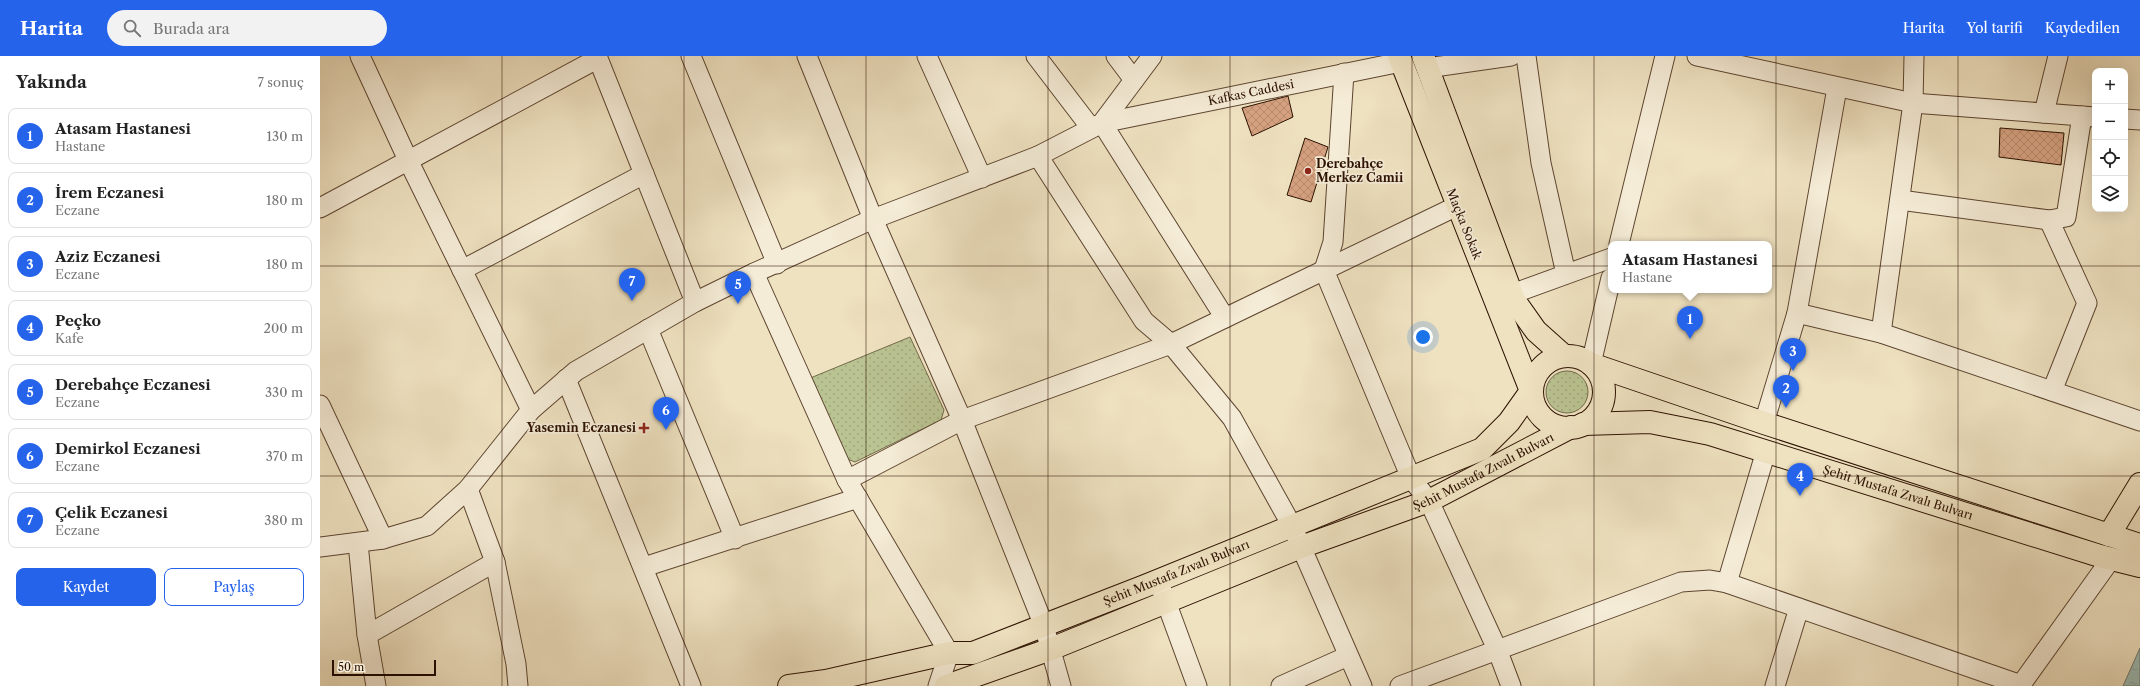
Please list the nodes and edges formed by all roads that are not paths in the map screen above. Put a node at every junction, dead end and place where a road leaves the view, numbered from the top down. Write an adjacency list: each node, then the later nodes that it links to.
1 (360, 56): 27 (street)
2 (691, 56): 37 (street)
3 (807, 56): 33 (street)
4 (927, 56): 29 (street)
5 (1036, 56): 25 (street)
6 (1116, 56): 18 (street)
7 (1152, 56): 18 (street)
8 (1511, 56): 16 (street)
9 (1526, 56): 41 (street)
10 (1665, 56): 35 (street)
11 (1697, 56): 19 (street)
12 (1914, 56): 20 (street)
13 (2058, 56): 21 (street)
14 (597, 57): 27 (street); 28 (street)
15 (1400, 59): 17 (street, Kafkas Caddesi); 31 (main road, Maçka Sokak)
16 (1425, 62): 43 (main road, Maçka Sokak)
17 (1344, 73): 25 (street, Kafkas Caddesi); 39 (street)
18 (1134, 80): 25 (street)
19 (1837, 88): 20 (street); 45 (street)
20 (1913, 103): 21 (street); 30 (street)
21 (2044, 113): 22 (street)
22 (2089, 116): 34 (street)
23 (2128, 119): 24 (street)
24 (2140, 120)
25 (1096, 125): 26 (street); 46 (street)
26 (1038, 156): 29 (street); 49 (street)
27 (408, 160): 32 (street); 38 (street)
28 (644, 174): 38 (street); 44 (street)
29 (982, 178): 33 (street)
30 (1900, 200): 34 (street); 48 (street)
31 (1457, 206): 39 (street); 53 (main road, Maçka Sokak)
32 (320, 208)
33 (873, 219): 37 (street); 57 (street)
34 (2049, 220): 54 (street)
35 (1620, 241)
36 (1608, 259): 41 (street)
37 (777, 264): 40 (street)
38 (462, 270): 56 (street)
39 (1324, 270): 46 (street); 62 (street)
40 (754, 273): 44 (street); 63 (street)
41 (1566, 274): 43 (street)
42 (1608, 291): 51 (street)
43 (1512, 294): 50 (main road, Maçka Sokak)
44 (695, 302): 47 (street)
45 (1797, 313): 48 (street); 59 (street)
46 (1225, 318): 49 (street)
47 (648, 329): 52 (street); 71 (street)
48 (1881, 333): 54 (street)
49 (1171, 344): 57 (street); 68 (street)
50 (1564, 356): 51 (main road); 53 (main road)
51 (1591, 364): 59 (main road, Şehit Mustafa Zıvalı Bulvarı); 60 (main road)
52 (566, 379): 56 (street); 79 (street)
53 (1531, 391): 60 (main road); 62 (main road, Şehit Mustafa Zıvalı Bulvarı)
54 (2052, 391): 58 (street)
55 (320, 406): 70 (street)
56 (531, 410): 65 (street)
57 (962, 420): 63 (street); 83 (street)
58 (2140, 421)
59 (1764, 423): 69 (main road, Şehit Mustafa Zıvalı Bulvarı)
60 (1577, 426): 61 (main road, Şehit Mustafa Zıvalı Bulvarı); 67 (main road, Şehit Mustafa Zıvalı Bulvarı)
61 (1766, 450): 76 (main road, Şehit Mustafa Zıvalı Bulvarı); 80 (street)
62 (1411, 478): 67 (street); 68 (main road, Şehit Mustafa Zıvalı Bulvarı)
63 (847, 480): 66 (street)
64 (2140, 484): 69 (main road)
65 (468, 489): 70 (street); 77 (street)
66 (858, 498): 71 (street); 87 (street)
67 (1429, 501): 75 (main road, Şehit Mustafa Zıvalı Bulvarı); 86 (street)
68 (1292, 526): 75 (street); 81 (main road, Şehit Mustafa Zıvalı Bulvarı)
69 (2109, 535): 73 (main road, Şehit Mustafa Zıvalı Bulvarı)
70 (384, 539): 72 (street)
71 (735, 539): 79 (street)
72 (358, 543): 74 (street); 84 (street)
73 (2140, 544)
74 (320, 547)
75 (1300, 548): 81 (main road, Şehit Mustafa Zıvalı Bulvarı); 88 (street)
76 (2111, 559): 78 (main road, Şehit Mustafa Zıvalı Bulvarı); 89 (street)
77 (495, 562): 84 (street); 91 (street)
78 (2140, 566)
79 (644, 567): 92 (street)
80 (1727, 583): 82 (street); 86 (street)
81 (1162, 591): 83 (main road, Şehit Mustafa Zıvalı Bulvarı); 85 (main road, Şehit Mustafa Zıvalı Bulvarı); 97 (street)
82 (1799, 608): 89 (street); 102 (street)
83 (1044, 626): 85 (street); 87 (main road, Şehit Mustafa Zıvalı Bulvarı)
84 (367, 635): 90 (street)
85 (1051, 649): 95 (main road, Şehit Mustafa Zıvalı Bulvarı); 96 (street)
86 (1497, 649): 100 (street); 101 (street)
87 (949, 653): 93 (main road, Şehit Mustafa Zıvalı Bulvarı); 94 (street)
88 (1348, 656): 98 (street); 99 (street)
89 (2020, 685)
90 (376, 686)
91 (518, 686)
92 (691, 686)
93 (789, 686)
94 (938, 686)
95 (946, 686)
96 (1061, 686)
97 (1196, 686)
98 (1281, 686)
99 (1362, 686)
100 (1400, 686)
101 (1511, 686)
102 (1775, 686)

